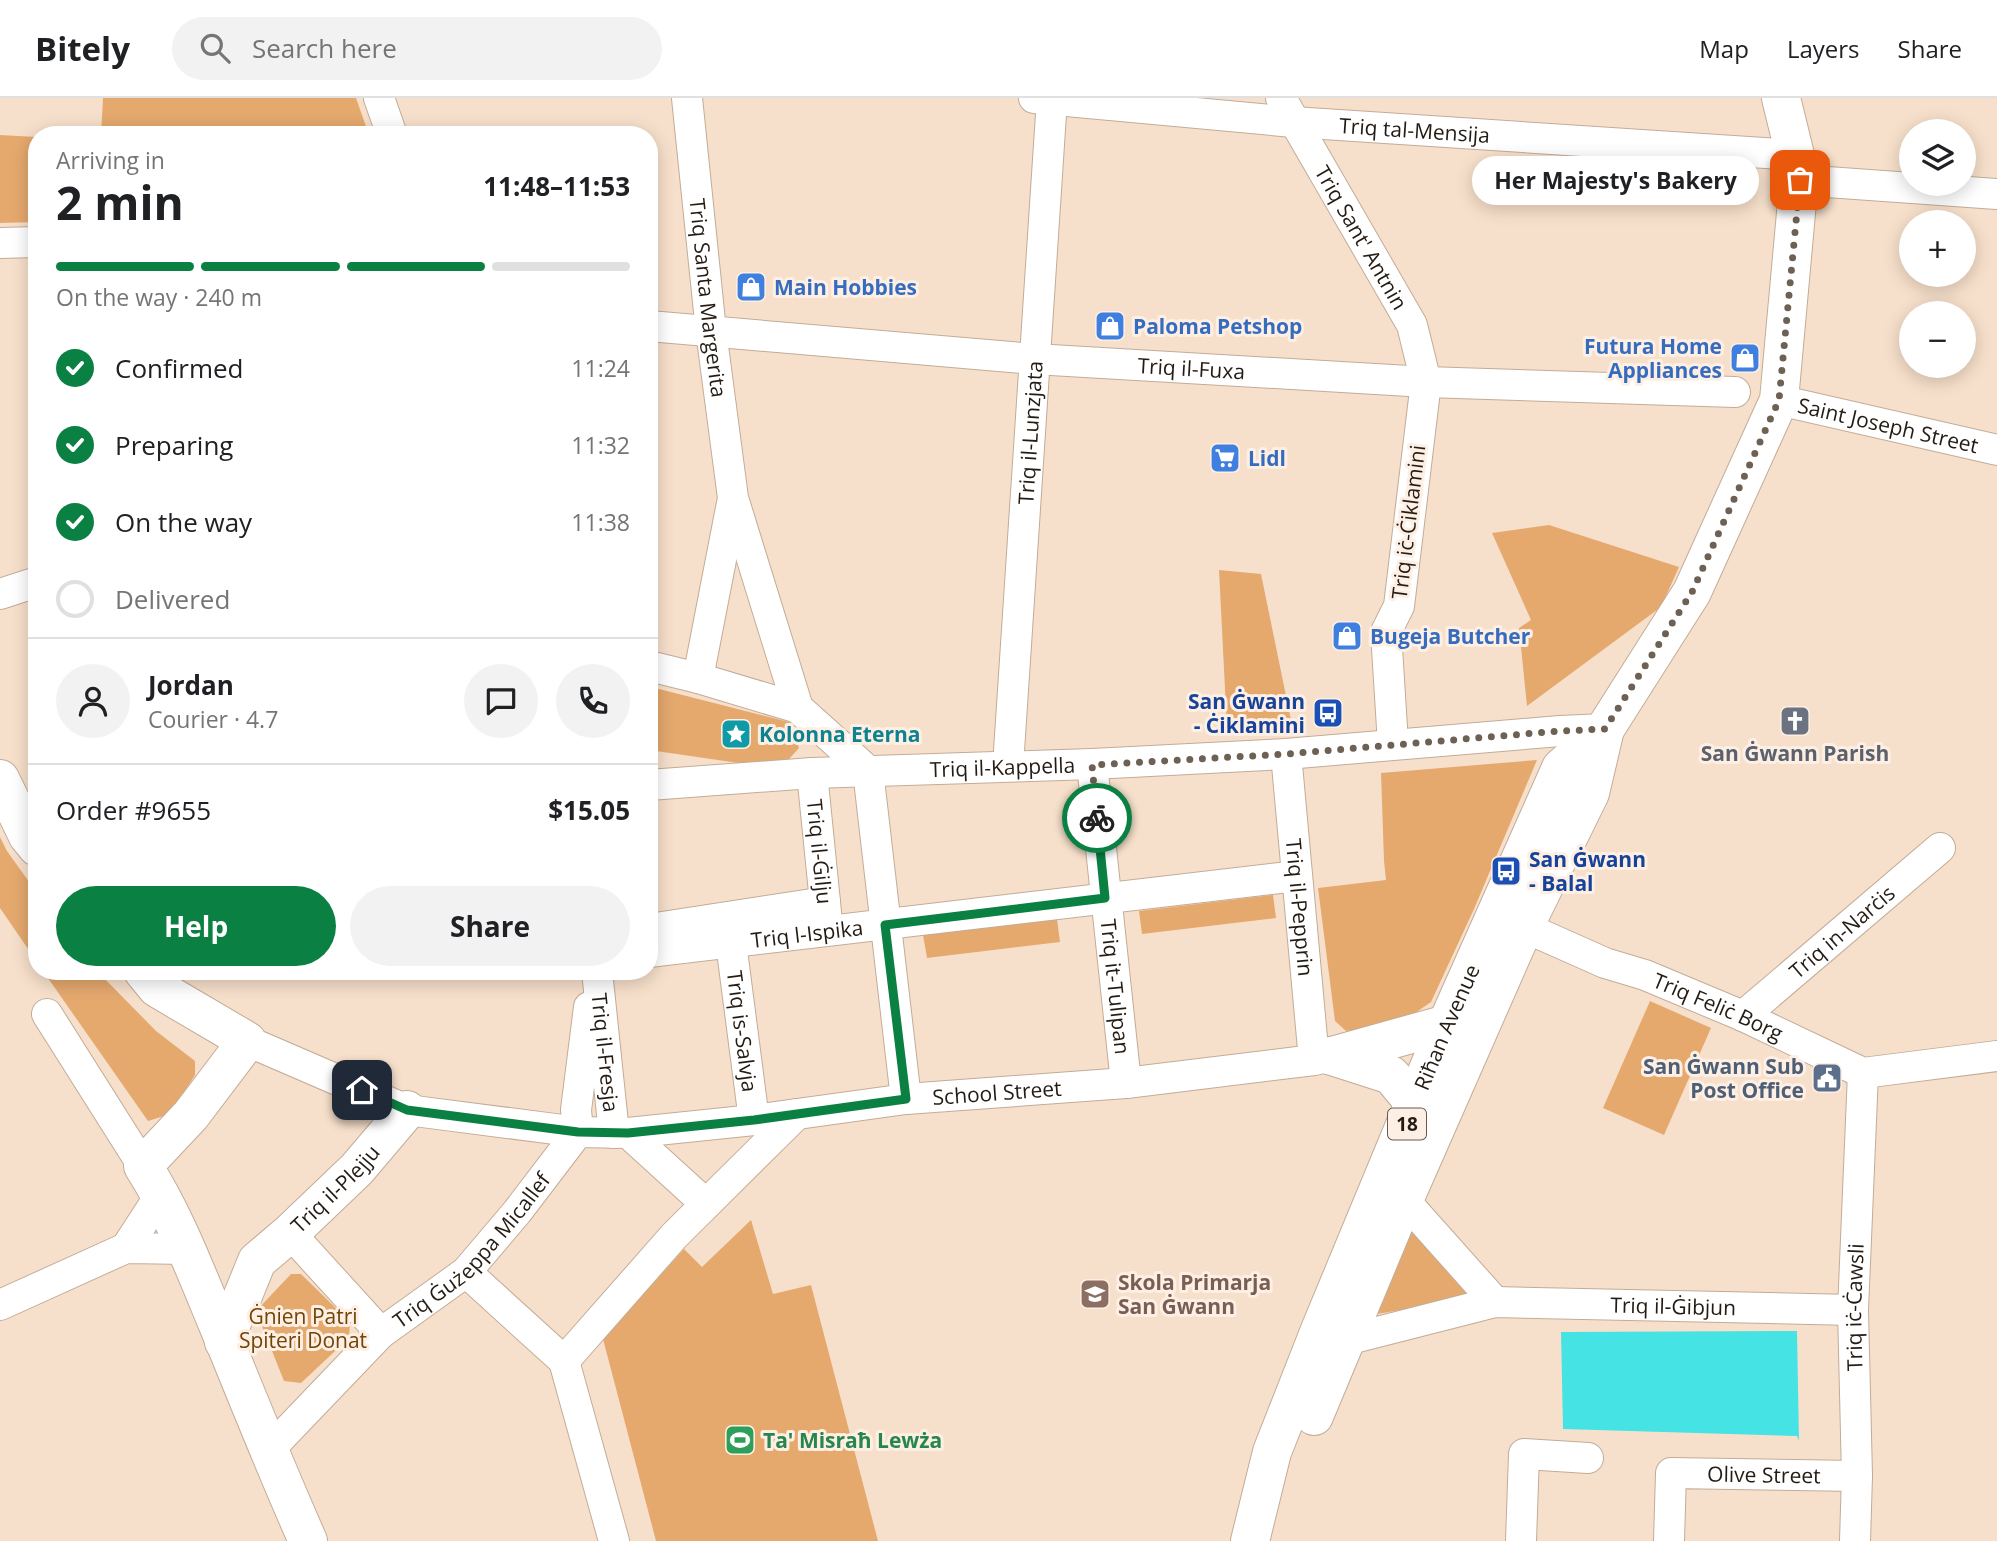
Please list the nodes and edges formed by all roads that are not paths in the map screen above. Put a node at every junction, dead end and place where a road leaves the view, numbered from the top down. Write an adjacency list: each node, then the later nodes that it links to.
1 (379, 98): 6 (street)
2 (687, 98): 12 (street, Triq Santa Margerita)
3 (1781, 98): 7 (main road)
4 (1043, 99): 5 (street, Triq tal-Mensija); 13 (street, Triq il-Lunzjata)
5 (1287, 110): 7 (street, Triq tal-Mensija); 14 (street, Triq Sant' Antnin)
6 (389, 126)
7 (1798, 167): 8 (street, Triq tal-Mensija); 16 (main road, Riħan Avenue)
8 (1997, 194)
9 (28, 242): 10 (street)
10 (0, 243)
11 (658, 327): 12 (street, Triq il-Fuxa)
12 (711, 331): 13 (street, Triq il-Fuxa); 18 (street, Triq Santa Margerita)
13 (1034, 359): 14 (street, Triq il-Fuxa); 28 (street, Triq il-Lunzjata)
14 (1426, 382): 15 (street, Triq il-Fuxa); 25 (street, Triq iċ-Ċiklamini)
15 (1735, 392)
16 (1779, 400): 17 (street, Saint Joseph Street); 24 (main road, Riħan Avenue)
17 (1997, 450)
18 (733, 498): 22 (street, Triq Santa Margerita); 23 (street, Triq Santa Margerita)
19 (28, 585): 20 (street)
20 (0, 594)
21 (658, 668): 22 (street)
22 (698, 678): 23 (street)
23 (798, 708): 29 (street)
24 (1605, 729): 25 (street, Triq il-Kappella); 39 (main road, Riħan Avenue / 18); 48 (main road, Riħan Avenue / 18)
25 (1393, 744): 26 (street, Triq il-Kappella)
26 (1286, 754): 27 (street, Triq il-Kappella); 35 (street, Triq il-Pepprin)
27 (1092, 765): 28 (street, Triq il-Kappella); 36 (street, Triq it-Tulipan)
28 (1008, 766): 29 (street, Triq il-Kappella)
29 (868, 771): 30 (street, Triq il-Kappella); 38 (street)
30 (812, 773): 32 (street, Triq il-Kappella); 37 (street, Triq il-Ġilju)
31 (0, 779): 33 (main road)
32 (658, 784)
33 (28, 836)
34 (1940, 848): 47 (street, Triq in-Narċis)
35 (1297, 876): 36 (street, Triq l-Ispika); 51 (street, Triq il-Pepprin)
36 (1105, 898): 38 (street, Triq l-Ispika); 53 (street, Triq it-Tulipan)
37 (827, 916): 38 (street, Triq l-Ispika); 40 (street, Triq l-Ispika); 41 (street, Triq l-Ispika)
38 (885, 925): 54 (street)
39 (1524, 927): 47 (street, Triq Feliċ Borg); 62 (main road, Riħan Avenue / 18)
40 (658, 928)
41 (731, 943): 42 (street, Triq l-Ispika); 58 (street, Triq is-Salvja)
42 (658, 951)
43 (161, 980): 49 (main road)
44 (595, 980): 59 (street, Triq il-Fresja)
45 (597, 980): 60 (street, Triq il-Fresja)
46 (47, 1014): 61 (street)
47 (1743, 1016): 52 (street, Triq Feliċ Borg)
48 (1447, 1024): 51 (main road); 55 (main road, Riħan Avenue / 18)
49 (247, 1041): 56 (street, School Street); 61 (main road)
50 (1997, 1056): 52 (street)
51 (1323, 1058): 53 (street, School Street); 55 (main road)
52 (1863, 1073): 71 (street, Triq iċ-Ċawsli)
53 (1126, 1083): 54 (street, School Street)
54 (906, 1099): 57 (street, School Street)
55 (1415, 1104): 81 (main road, Riħan Avenue / 18)
56 (407, 1110): 59 (street, School Street); 64 (main road, Triq il-Plejju)
57 (797, 1114): 58 (street, School Street); 63 (street)
58 (754, 1120): 60 (street, School Street)
59 (578, 1132): 60 (street, School Street); 68 (street, Triq Ġużeppa Micallef)
60 (621, 1133): 63 (street)
61 (152, 1180): 65 (street); 66 (main road)
62 (1404, 1200): 69 (street); 73 (main road, Riħan Avenue / 18)
63 (706, 1204): 75 (street)
64 (290, 1233): 67 (main road, Triq il-Plejju); 72 (street)
65 (126, 1248): 66 (street); 70 (street)
66 (190, 1256): 67 (main road); 74 (main road)
67 (257, 1261): 74 (main road, Triq il-Plejju)
68 (466, 1272): 72 (street, Triq Ġużeppa Micallef); 75 (street)
69 (1494, 1302): 71 (street, Triq il-Ġibjun); 73 (street, Triq il-Ġibjun)
70 (0, 1305)
71 (1853, 1310): 78 (street, Triq iċ-Ċawsli)
72 (380, 1332): 76 (street, Triq Ġużeppa Micallef)
73 (1346, 1340): 81 (main road, Riħan Avenue / 18)
74 (225, 1342): 76 (main road)
75 (564, 1361): 80 (street)
76 (268, 1451): 79 (main road)
77 (1588, 1458): 82 (street)
78 (1857, 1476): 83 (street, Olive Street); 84 (street, Triq iċ-Ċawsli)
79 (308, 1541)
80 (614, 1541)
81 (1252, 1541)
82 (1521, 1541)
83 (1669, 1541)
84 (1855, 1541)

